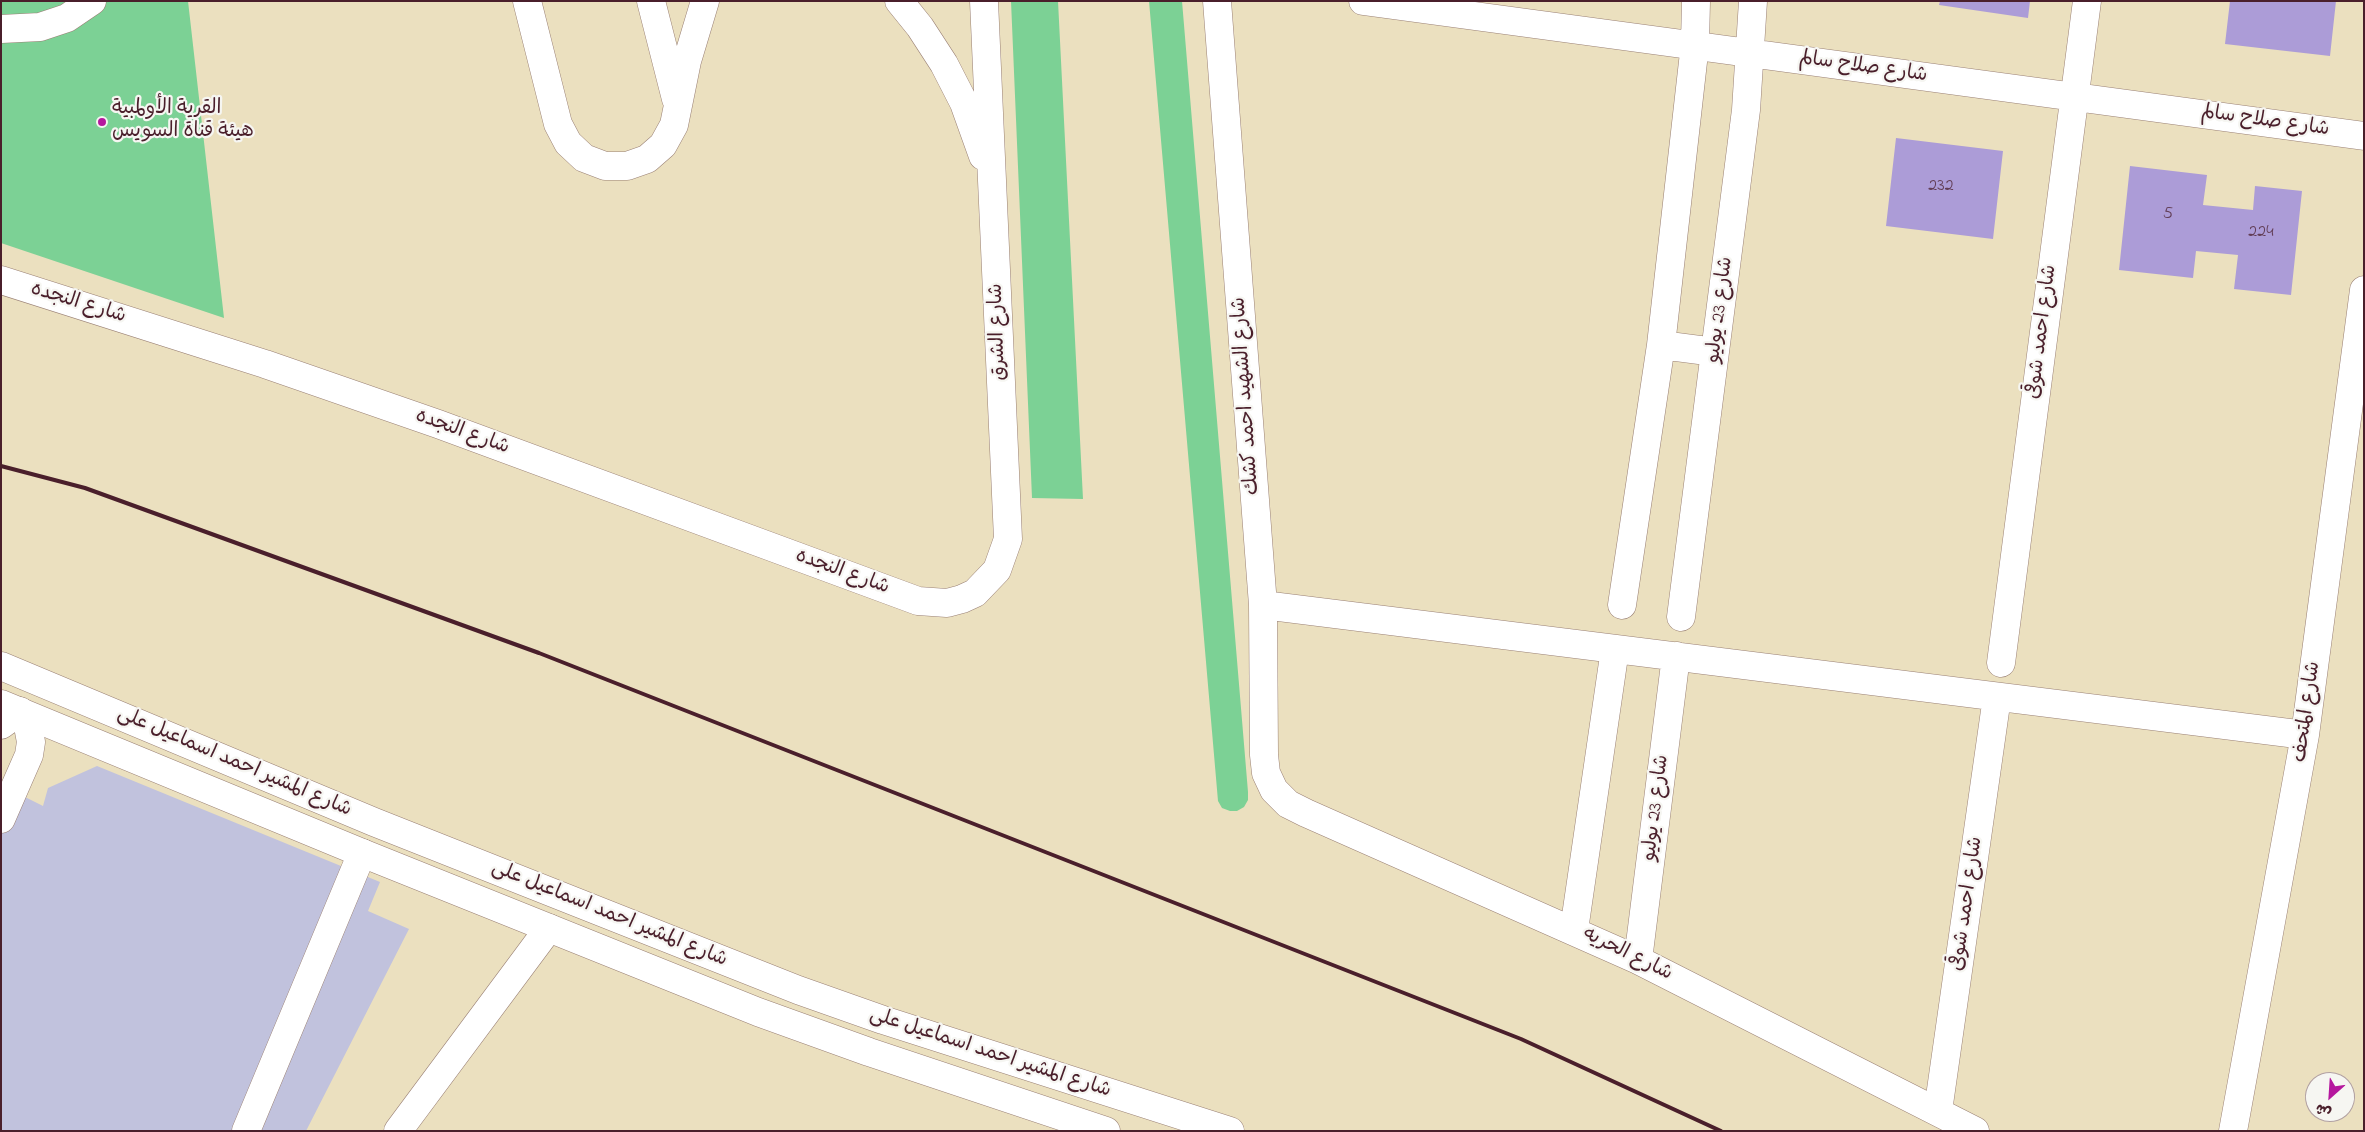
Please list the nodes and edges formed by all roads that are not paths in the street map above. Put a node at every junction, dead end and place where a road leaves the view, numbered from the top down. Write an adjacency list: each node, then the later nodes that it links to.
1 (92, 1): 12 (street)
2 (527, 1): 16 (street)
3 (651, 1): 16 (street)
4 (705, 1): 16 (street)
5 (899, 1): 18 (street)
6 (984, 1): 18 (street, شارع الشرق)
7 (1216, 1): 24 (street, شارع الشهيد احمد كشك)
8 (1363, 1): 13 (street, شارع صلاح سالم)
9 (1696, 1): 13 (street)
10 (1753, 1): 14 (street, شارع 23 يوليو)
11 (2087, 1): 15 (street, شارع احمد شوقى)
12 (1, 29)
13 (1695, 44): 14 (street, شارع صلاح سالم); 21 (street)
14 (1750, 52): 15 (street, شارع صلاح سالم); 22 (street, شارع 23 يوليو)
15 (2074, 97): 17 (street, شارع صلاح سالم); 29 (street, شارع احمد شوقى)
16 (678, 108)
17 (2364, 136)
18 (993, 184): 23 (street, شارع الشرق)
19 (1, 280): 23 (street, شارع النجده)
20 (2364, 290): 34 (street, شارع المتحف)
21 (1661, 345): 22 (street); 25 (street)
22 (1715, 352): 26 (street, شارع 23 يوليو)
23 (918, 601)
24 (1264, 605): 27 (street); 35 (street, شارع الشهيد احمد كشك)
25 (1622, 605)
26 (1681, 617)
27 (1615, 649): 28 (street); 40 (street)
28 (1676, 656): 32 (street); 41 (street, شارع 23 يوليو)
29 (2001, 663)
30 (1, 666): 31 (street, شارع المشير احمد اسماعيل على)
31 (33, 679): 33 (street); 37 (street, شارع المشير احمد اسماعيل على)
32 (1997, 697): 34 (street); 44 (street, شارع احمد شوقى)
33 (8, 713): 36 (street); 38 (street, شارع المشير احمد اسماعيل على)
34 (2306, 735): 50 (street, شارع المتحف)
35 (1274, 790): 40 (street, شارع الحريه)
36 (1, 818)
37 (374, 822): 38 (street); 42 (street, شارع المشير احمد اسماعيل على)
38 (362, 853): 39 (street, شارع المشير احمد اسماعيل على); 45 (street)
39 (548, 928): 43 (street, شارع المشير احمد اسماعيل على); 46 (street)
40 (1574, 930): 41 (street, شارع الحريه)
41 (1638, 960): 44 (street, شارع الحريه)
42 (883, 1020): 43 (street); 48 (street, شارع المشير احمد اسماعيل على)
43 (869, 1052): 47 (street, شارع المشير احمد اسماعيل على)
44 (1938, 1111): 49 (street, شارع الحريه)
45 (246, 1131)
46 (398, 1131)
47 (1106, 1131)
48 (1230, 1131)
49 (1975, 1131)
50 (2233, 1131)

